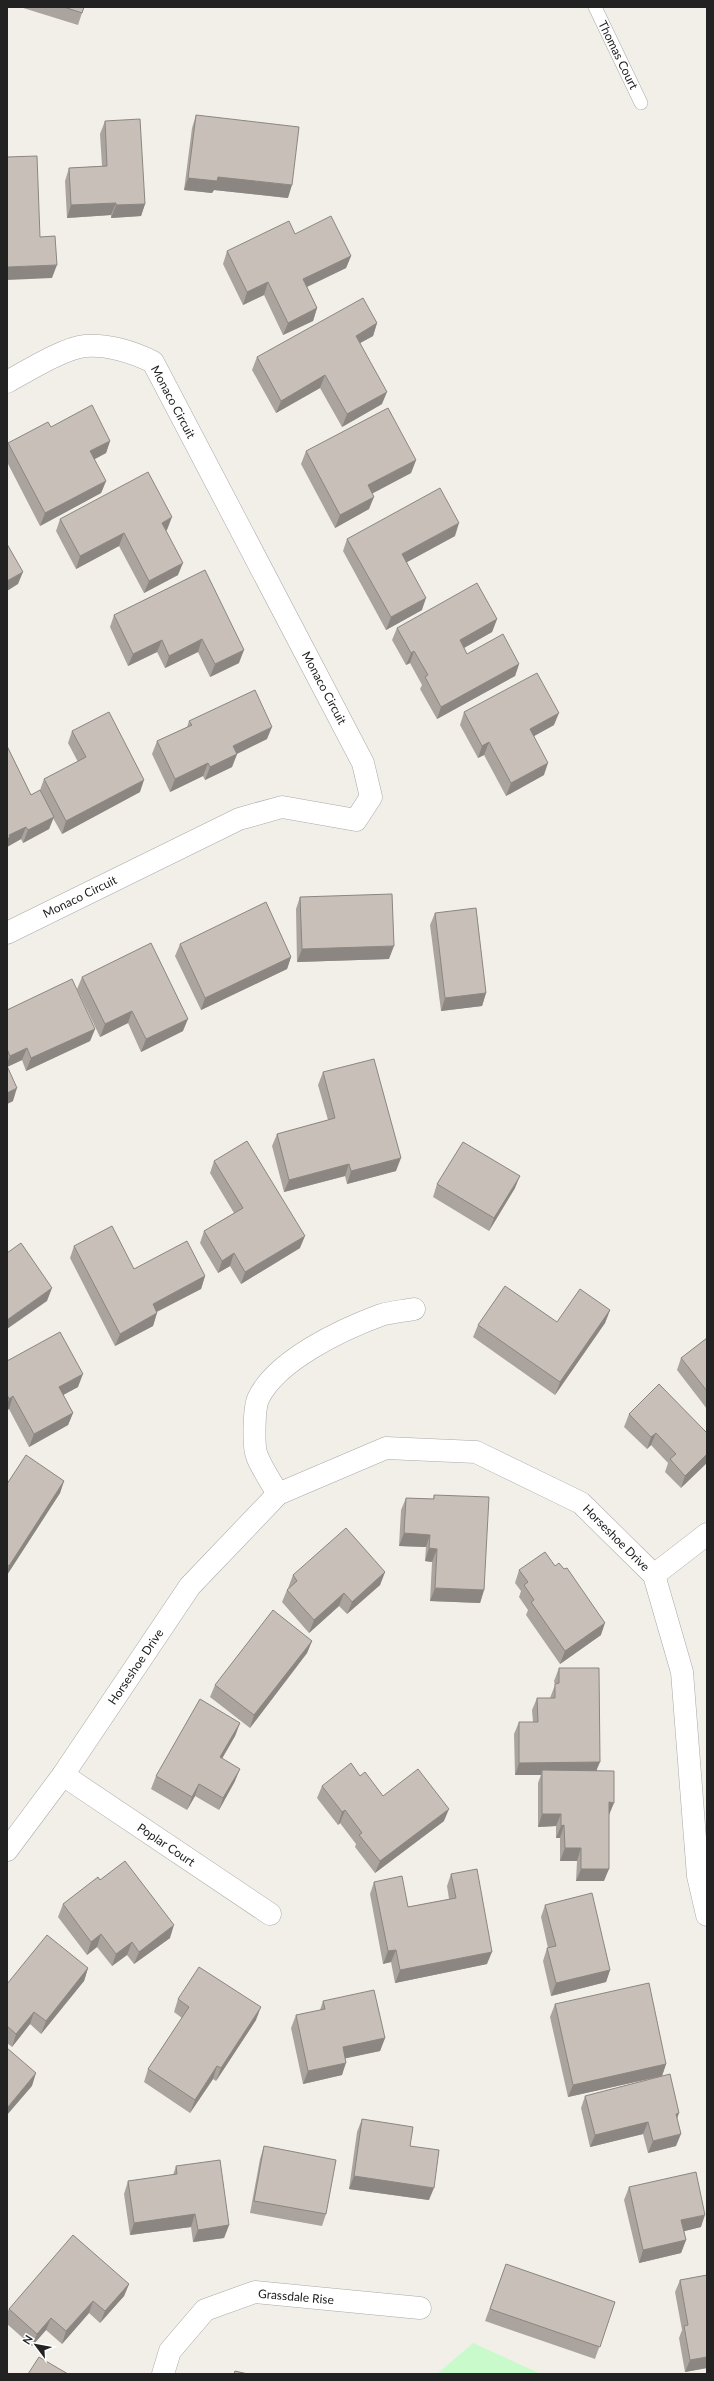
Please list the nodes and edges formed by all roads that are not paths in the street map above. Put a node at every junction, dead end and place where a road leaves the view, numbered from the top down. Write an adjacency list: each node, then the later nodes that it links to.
1 (595, 7): 2 (lane, Thomas Court)
2 (641, 103)
3 (7, 382): 4 (street, Monaco Circuit)
4 (7, 933)
5 (414, 1309): 6 (street)
6 (278, 1494): 8 (street, Horseshoe Drive); 9 (street, Horseshoe Drive)
7 (707, 1534): 8 (street)
8 (654, 1575): 12 (street, Horseshoe Drive)
9 (63, 1775): 10 (street, Horseshoe Drive); 11 (street, Poplar Court)
10 (7, 1850)
11 (270, 1914)
12 (707, 1915)
13 (420, 2308): 14 (street, Grassdale Rise)
14 (162, 2374)

